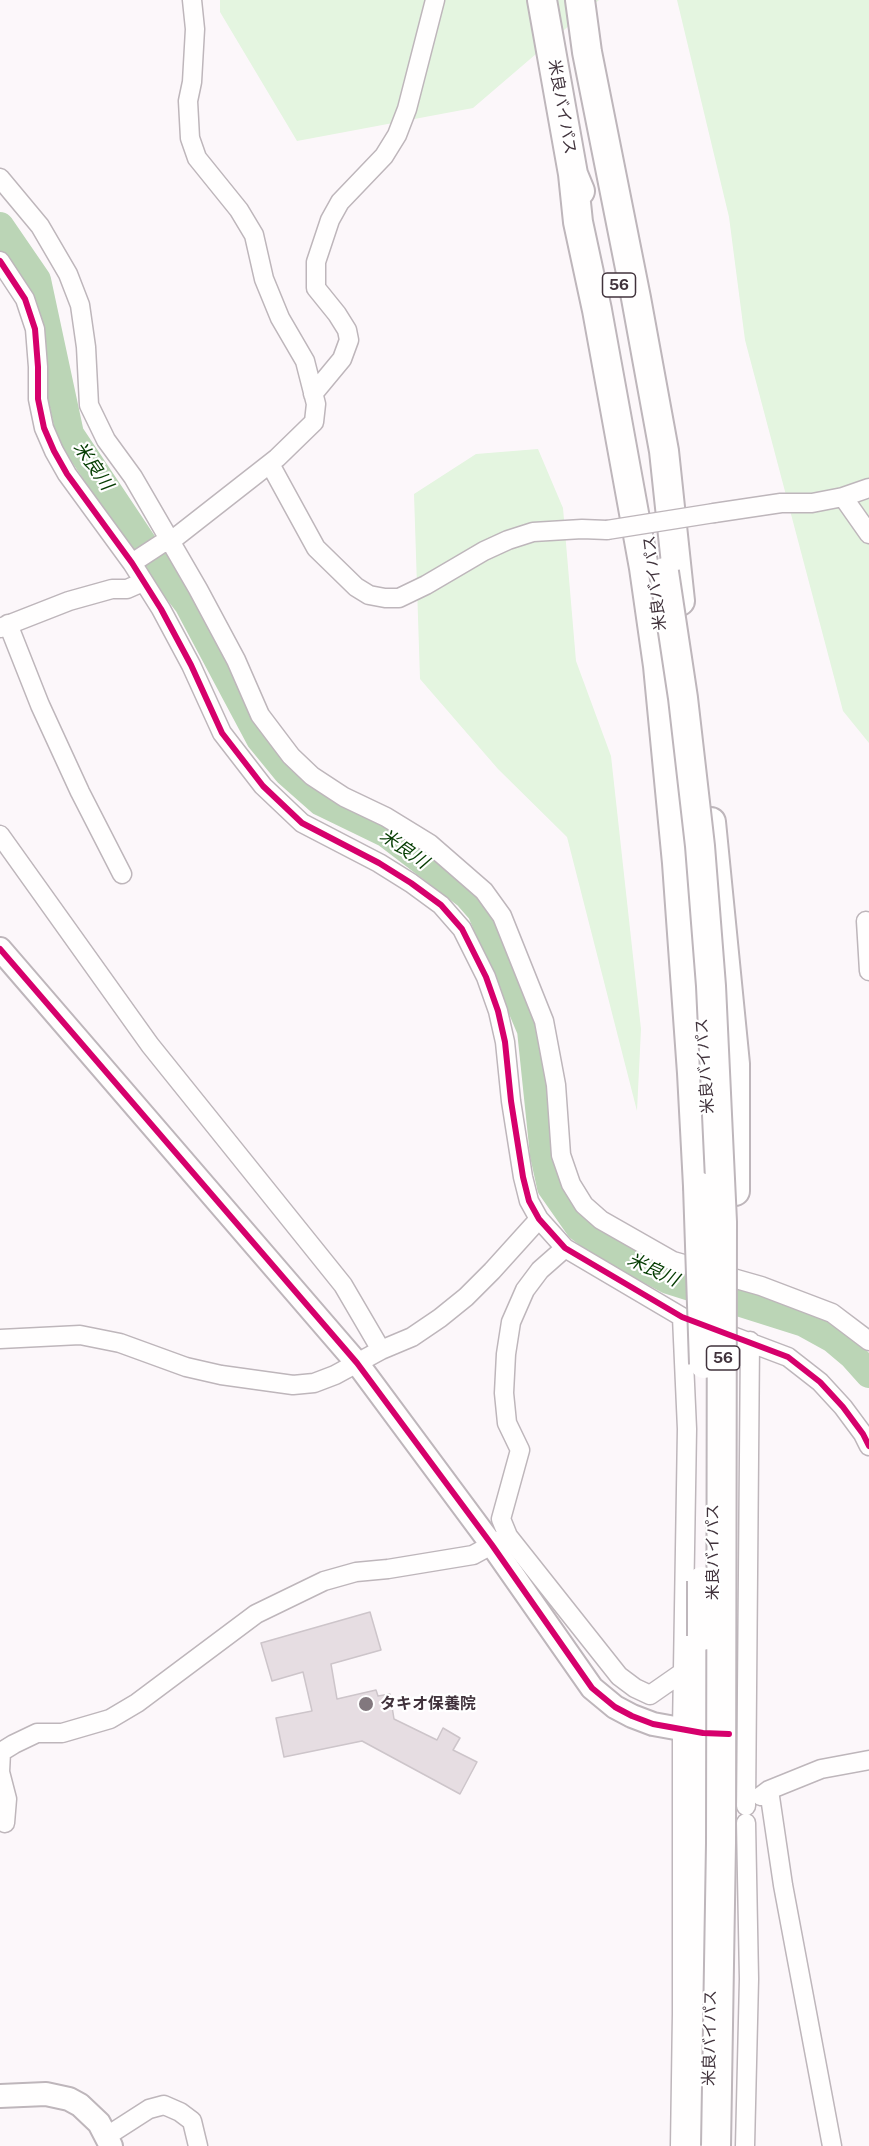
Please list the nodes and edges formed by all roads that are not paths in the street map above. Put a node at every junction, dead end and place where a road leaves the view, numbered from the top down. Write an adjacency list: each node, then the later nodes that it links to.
1 (192, 0): 9 (street)
2 (435, 0): 9 (street)
3 (542, 0): 6 (main road, 米良バイパス / 56)
4 (565, 0): 16 (main road, 米良バイパス / 56)
5 (580, 0): 35 (main road)
6 (573, 174): 16 (main road, 米良バイパス / 56); 35 (main road, bridge)
7 (0, 178): 14 (street)
8 (0, 261): 15 (street)
9 (313, 394): 10 (street)
10 (270, 464): 12 (street, bridge); 14 (street)
11 (869, 488): 12 (street)
12 (843, 497): 13 (street)
13 (869, 534)
14 (166, 542): 15 (street); 29 (street)
15 (135, 561): 17 (street)
16 (659, 572): 45 (main road, 米良バイパス / 56); 46 (main road, 米良バイパス / 56, bridge)
17 (144, 582): 18 (street); 24 (street)
18 (4, 626): 20 (street)
19 (0, 835): 30 (street)
20 (122, 873)
21 (866, 921): 23 (street)
22 (0, 949): 31 (street)
23 (869, 972)
24 (539, 1219): 25 (street); 30 (street)
25 (565, 1248): 26 (street); 33 (street)
26 (682, 1317): 28 (street); 34 (street)
27 (0, 1339): 31 (street)
28 (750, 1341): 32 (street); 38 (street)
29 (869, 1341)
30 (381, 1350): 31 (street)
31 (357, 1363): 33 (street)
32 (869, 1446)
33 (500, 1540): 34 (street); 35 (street); 39 (street)
34 (683, 1672): 35 (street)
35 (704, 1732): 38 (main road); 43 (street); 44 (main road)
36 (869, 1760): 37 (street)
37 (769, 1790): 38 (street); 49 (street)
38 (740, 1818): 47 (main road); 48 (street)
39 (5, 1823)
40 (0, 2096): 41 (street)
41 (109, 2141): 42 (street)
42 (198, 2146)
43 (680, 2146)
44 (694, 2146)
45 (707, 2146)
46 (716, 2146)
47 (728, 2146)
48 (745, 2146)
49 (832, 2146)

